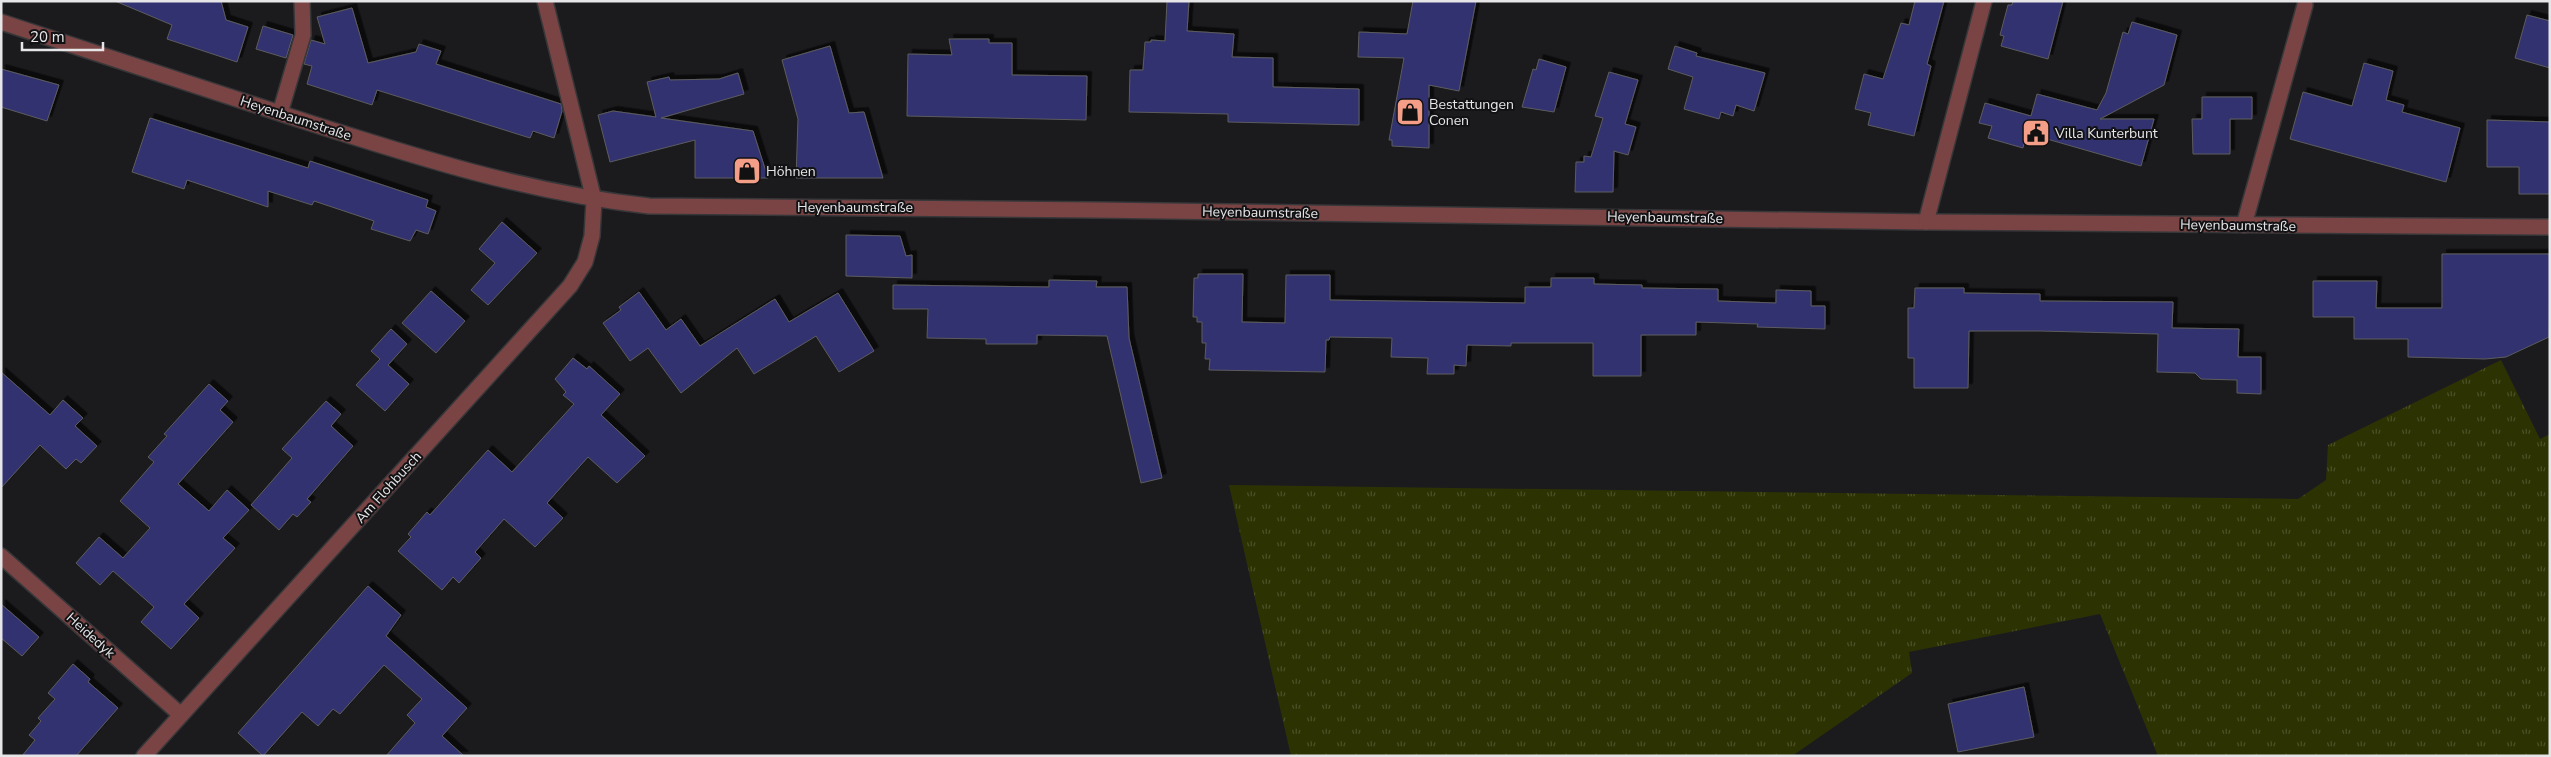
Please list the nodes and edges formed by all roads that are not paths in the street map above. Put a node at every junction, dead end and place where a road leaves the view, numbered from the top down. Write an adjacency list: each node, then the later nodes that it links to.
1 (302, 1): 6 (street)
2 (545, 1): 7 (street)
3 (1984, 1): 8 (street)
4 (2305, 5): 9 (street)
5 (1, 22): 6 (street, Heyenbaumstraße)
6 (280, 113): 7 (street, Heyenbaumstraße)
7 (594, 200): 8 (street, Heyenbaumstraße); 12 (street, Am Flohbusch)
8 (1926, 222): 9 (street, Heyenbaumstraße)
9 (2244, 225): 10 (street, Heyenbaumstraße)
10 (2550, 227)
11 (1, 556): 12 (street, Heidedyk)
12 (180, 715): 13 (street, Am Flohbusch)
13 (144, 756)

